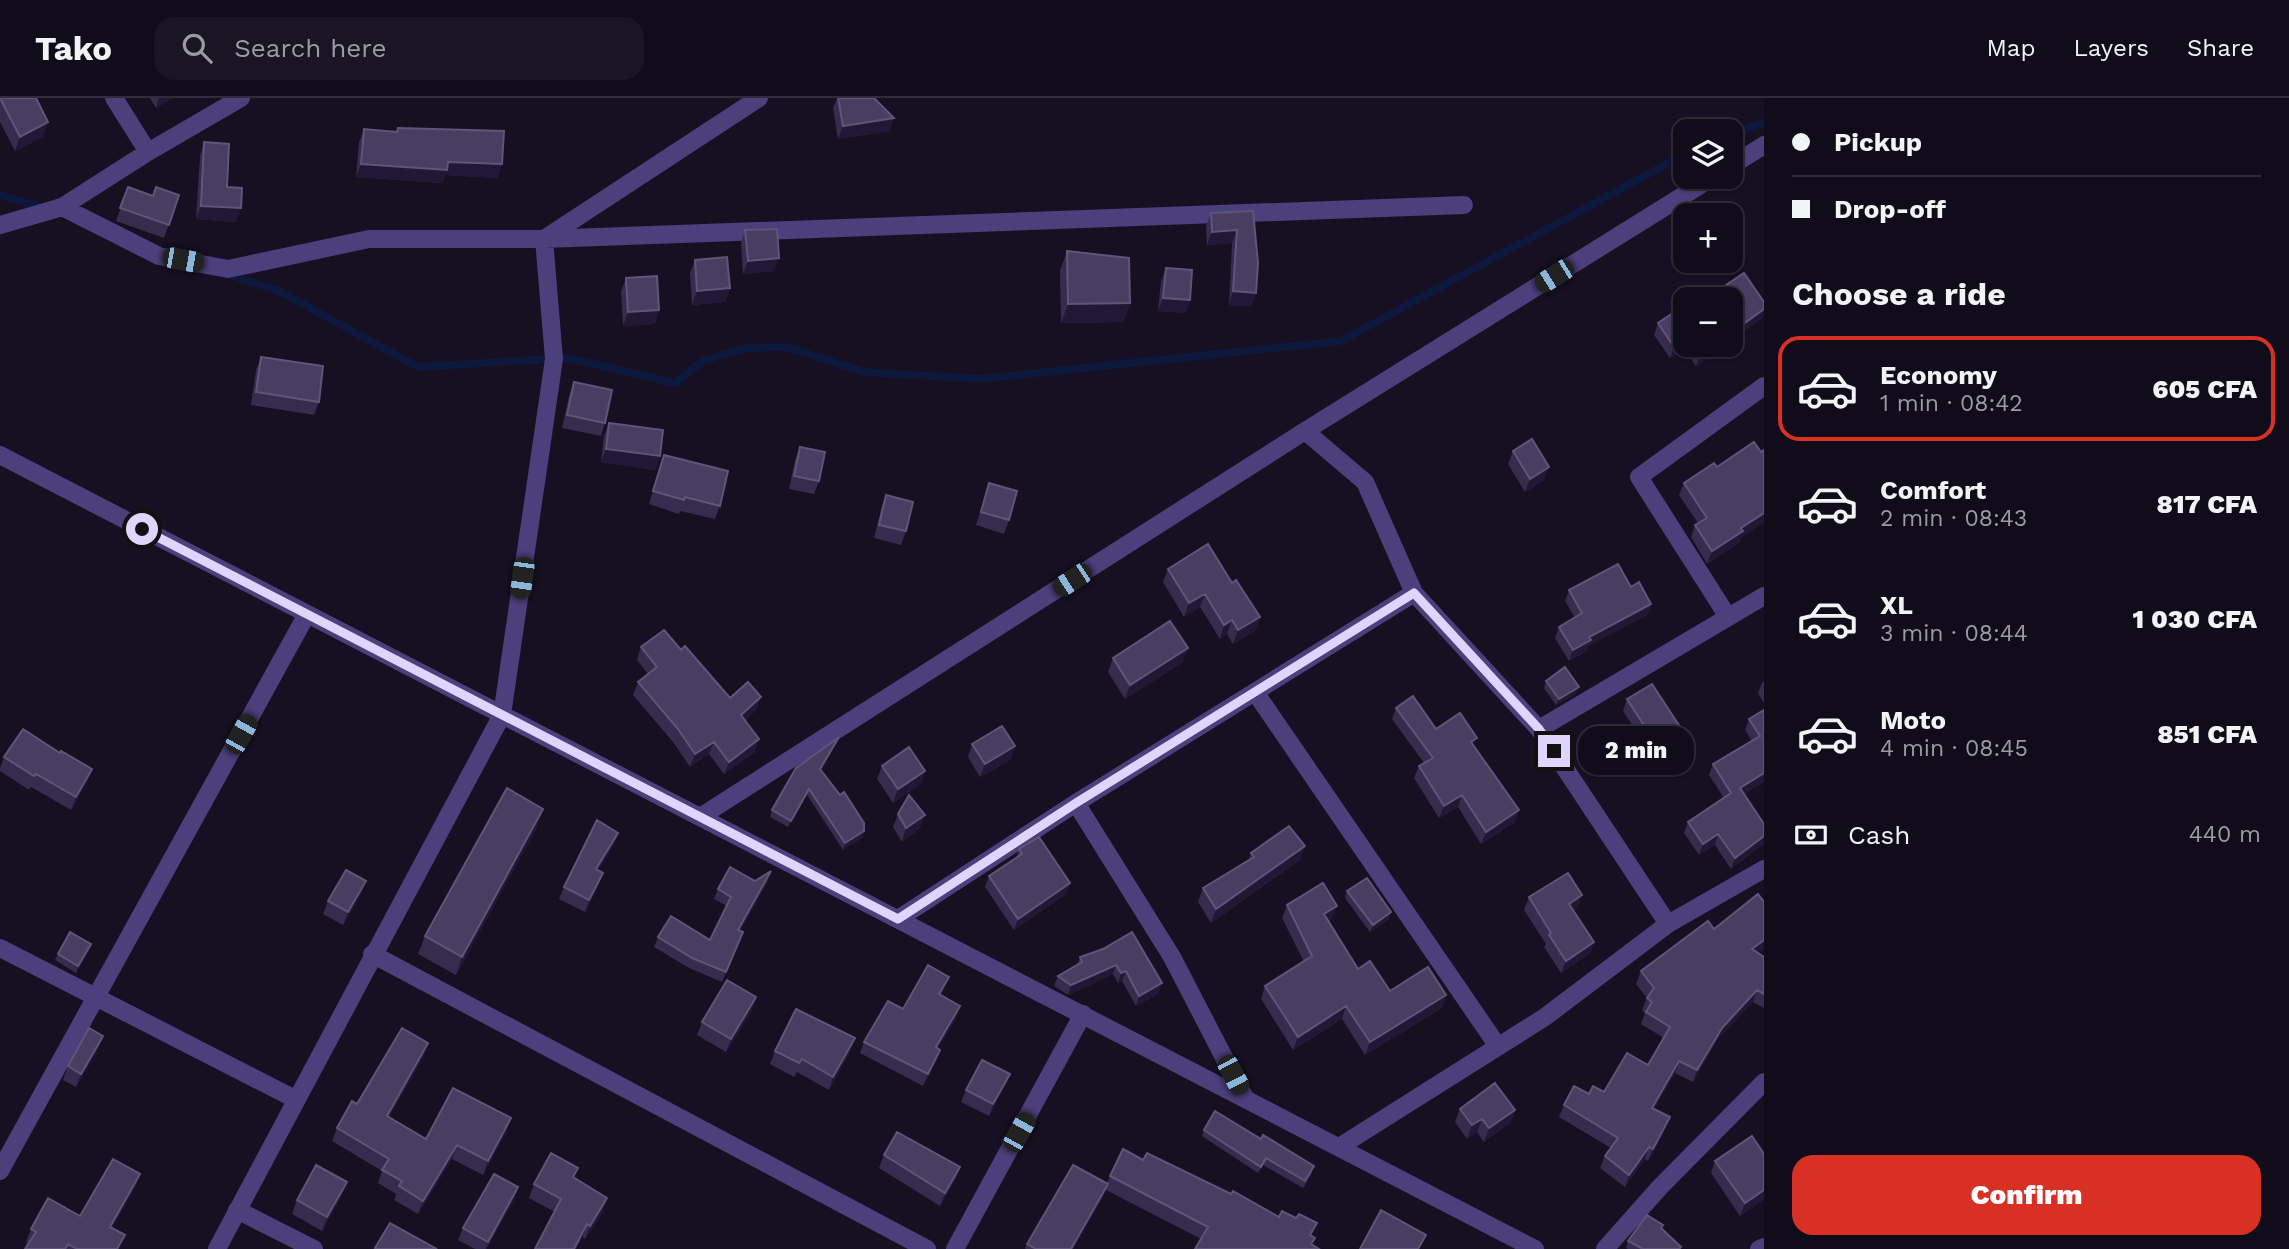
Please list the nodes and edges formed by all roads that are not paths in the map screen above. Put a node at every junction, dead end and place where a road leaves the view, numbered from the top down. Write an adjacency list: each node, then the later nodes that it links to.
1 (114, 98): 5 (street)
2 (242, 98): 5 (street)
3 (758, 98): 11 (street)
4 (1764, 145): 6 (street)
5 (148, 152): 9 (street)
6 (1743, 158)
7 (1694, 189): 13 (street)
8 (1464, 205): 11 (street)
9 (62, 207): 10 (street); 11 (street)
10 (0, 225)
11 (544, 239): 20 (street)
12 (1764, 386): 18 (street)
13 (1304, 431): 15 (street); 23 (street)
14 (0, 456): 17 (street)
15 (1414, 593): 19 (street); 21 (street)
16 (1764, 596): 18 (street)
17 (307, 614): 20 (street); 29 (street)
18 (1728, 618): 21 (street)
19 (1255, 692): 22 (street); 31 (street)
20 (502, 715): 23 (street); 28 (street)
21 (1539, 729): 26 (street)
22 (1076, 803): 25 (street); 33 (street)
23 (700, 817): 25 (street)
24 (1764, 869): 26 (street)
25 (898, 919): 30 (street)
26 (1668, 925): 31 (street)
27 (0, 948): 29 (street)
28 (372, 954): 34 (street); 41 (street)
29 (96, 998): 34 (street); 36 (street)
30 (1083, 1014): 33 (street); 42 (street)
31 (1497, 1045): 35 (street)
32 (1764, 1082): 44 (street)
33 (1245, 1098): 35 (street)
34 (295, 1100): 37 (street)
35 (1339, 1147): 43 (street)
36 (0, 1171)
37 (237, 1210): 39 (street); 40 (street)
38 (1764, 1247): 45 (street)
39 (217, 1249)
40 (314, 1249)
41 (928, 1249)
42 (954, 1249)
43 (1535, 1249)
44 (1605, 1249)
45 (1759, 1249)

